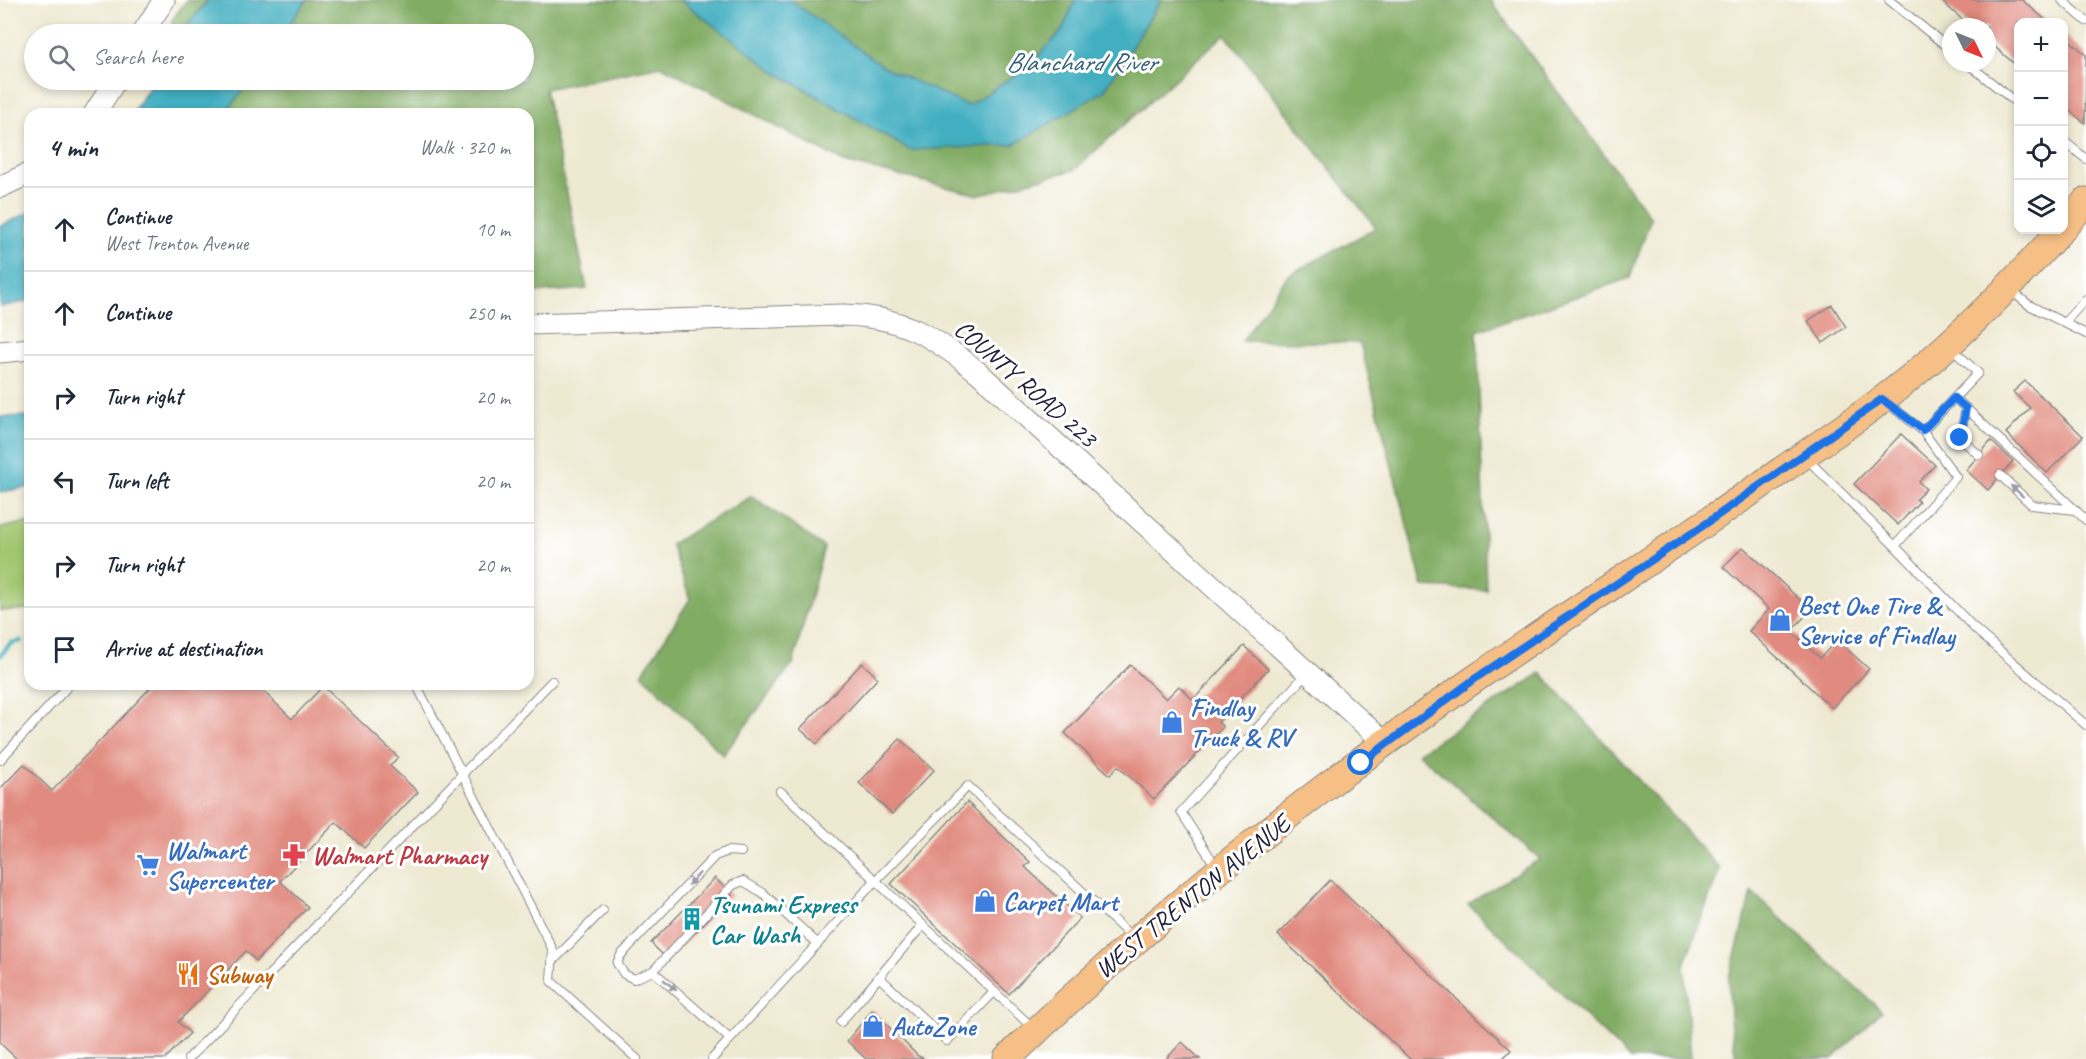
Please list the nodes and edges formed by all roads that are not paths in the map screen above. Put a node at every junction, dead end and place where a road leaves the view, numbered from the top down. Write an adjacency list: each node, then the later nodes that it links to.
1 (164, 0): 5 (street)
2 (1889, 0): 6 (lane)
3 (2062, 0): 4 (lane)
4 (2086, 21)
5 (148, 24)
6 (1942, 43)
7 (1978, 72): 9 (lane)
8 (110, 90): 10 (street)
9 (2014, 100)
10 (98, 108)
11 (2068, 144): 12 (lane)
12 (2086, 159)
13 (24, 176): 14 (street)
14 (0, 187)
15 (2086, 201): 16 (main road, WEST TRENTON AVENUE)
16 (2068, 221)
17 (2057, 234): 18 (main road, WEST TRENTON AVENUE)
18 (2008, 288): 20 (lane); 23 (main road, WEST TRENTON AVENUE)
19 (2086, 299): 20 (lane)
20 (2065, 322): 22 (lane)
21 (534, 324): 36 (street, COUNTY ROAD 223)
22 (2086, 334)
23 (1948, 345): 26 (lane); 27 (main road, WEST TRENTON AVENUE)
24 (24, 350): 25 (street)
25 (0, 352)
26 (1954, 398): 28 (lane); 29 (lane)
27 (1882, 399): 29 (lane); 30 (main road, WEST TRENTON AVENUE)
28 (1966, 408): 31 (lane); 33 (lane)
29 (1923, 430): 35 (lane)
30 (1803, 455): 35 (lane); 41 (main road, WEST TRENTON AVENUE)
31 (1978, 455)
32 (2000, 476): 33 (lane, one-way to 32)
33 (2076, 510): 34 (lane)
34 (2086, 520)
35 (1894, 546): 40 (lane)
36 (1308, 673): 41 (street, COUNTY ROAD 223); 46 (lane)
37 (552, 681): 43 (lane)
38 (64, 690): 42 (lane)
39 (419, 690): 43 (lane)
40 (2086, 724)
41 (1386, 744): 46 (main road, WEST TRENTON AVENUE)
42 (0, 760)
43 (462, 772): 52 (lane); 59 (lane)
44 (780, 791): 47 (lane)
45 (741, 852): 53 (lane, one-way to 53)
46 (1219, 871): 50 (main road, WEST TRENTON AVENUE)
47 (875, 881): 49 (lane); 50 (lane); 51 (lane)
48 (603, 910): 52 (lane)
49 (922, 926): 54 (lane); 55 (lane)
50 (1135, 940): 57 (main road, WEST TRENTON AVENUE)
51 (818, 944): 53 (lane); 58 (lane)
52 (552, 962): 60 (lane)
53 (653, 971): 58 (lane, one-way to 58)
54 (879, 976): 55 (lane); 56 (lane)
55 (993, 992): 57 (lane)
56 (841, 1022)
57 (1036, 1031): 62 (main road, WEST TRENTON AVENUE)
58 (730, 1039): 61 (lane)
59 (188, 1059)
60 (637, 1059)
61 (712, 1059)
62 (1007, 1059)

